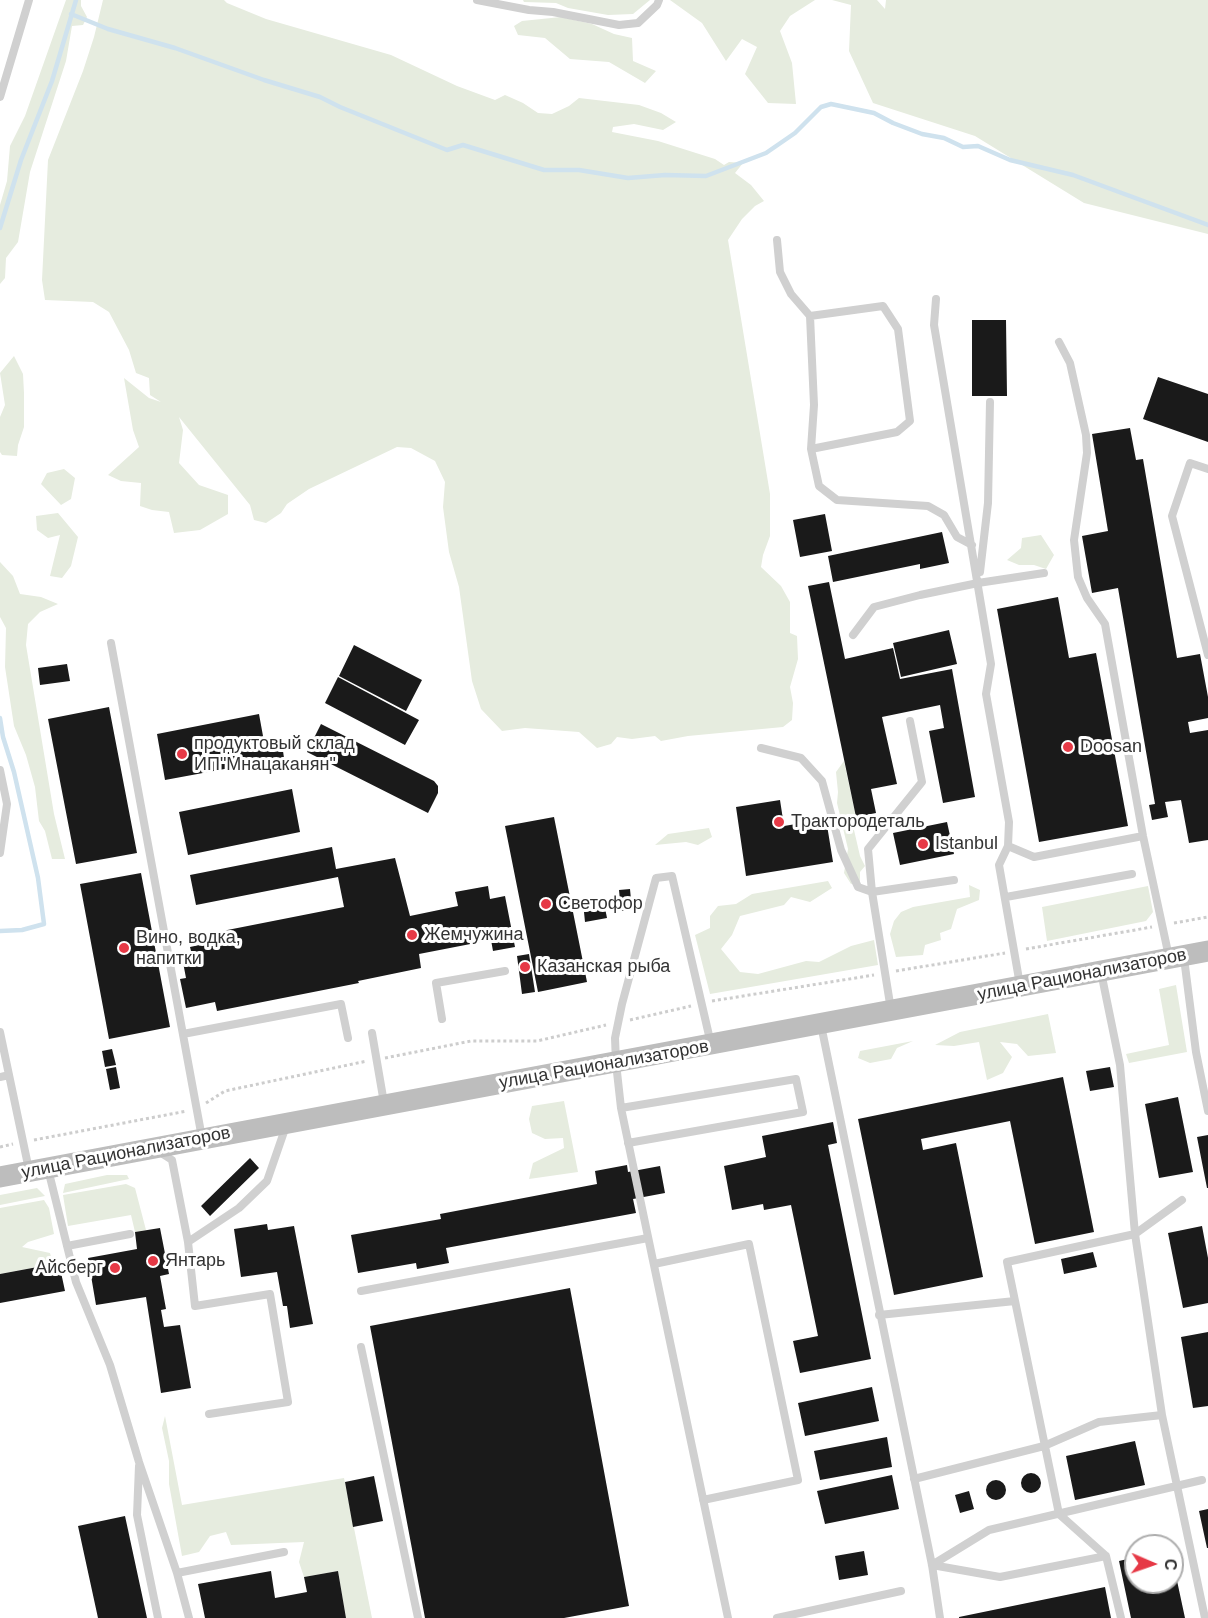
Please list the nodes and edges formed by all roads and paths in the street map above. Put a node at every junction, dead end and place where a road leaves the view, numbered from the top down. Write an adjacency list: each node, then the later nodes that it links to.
1 (29, 0): 4 (lane)
2 (477, 0): 3 (lane)
3 (659, 0)
4 (0, 97)
5 (777, 240): 7 (lane)
6 (936, 298): 12 (lane)
7 (810, 316): 10 (lane); 10 (lane)
8 (1059, 342): 21 (lane)
9 (990, 402): 14 (lane)
10 (811, 449): 12 (lane)
11 (1208, 469): 17 (lane)
12 (972, 545): 14 (lane)
13 (1044, 573): 14 (lane)
14 (978, 583): 15 (lane); 22 (lane)
15 (854, 635)
16 (111, 643): 44 (lane)
17 (1208, 655)
18 (910, 721): 26 (lane)
19 (761, 748): 26 (lane)
20 (0, 770): 23 (lane)
21 (1143, 836): 22 (lane); 29 (lane)
22 (1008, 846): 27 (lane)
23 (0, 853)
24 (1132, 874): 27 (lane)
25 (954, 880): 26 (lane)
26 (872, 892): 35 (lane)
27 (1006, 897): 30 (lane)
28 (1208, 917): 29 (path)
29 (1162, 925): 30 (path); 32 (lane)
30 (1014, 951): 35 (path); 36 (lane)
31 (1208, 951): 32 (main road, улица Рационализаторов)
32 (1176, 957): 34 (main road, улица Рационализаторов); 54 (lane)
33 (505, 971): 39 (lane)
34 (1101, 972): 36 (main road, улица Рационализаторов); 65 (lane)
35 (885, 973): 37 (path); 38 (lane)
36 (1020, 987): 38 (main road, улица Рационализаторов)
37 (702, 1003): 40 (path); 40 (lane); 46 (lane)
38 (891, 1012): 41 (main road, улица Рационализаторов)
39 (442, 1019)
40 (619, 1023): 47 (path); 48 (lane)
41 (821, 1025): 46 (main road, улица Рационализаторов); 72 (lane)
42 (0, 1032): 49 (lane)
43 (372, 1033): 47 (lane)
44 (183, 1034): 45 (lane); 53 (lane)
45 (348, 1038)
46 (712, 1045): 48 (main road, улица Рационализаторов)
47 (377, 1059): 51 (lane); 53 (path)
48 (616, 1063): 51 (main road, улица Рационализаторов); 52 (lane)
49 (9, 1075): 50 (lane); 57 (lane)
50 (0, 1077)
51 (385, 1104): 55 (main road, улица Рационализаторов)
52 (621, 1108): 58 (lane); 58 (lane)
53 (197, 1109): 56 (lane); 57 (path)
54 (1208, 1111)
55 (286, 1124): 56 (main road, улица Рационализаторов); 67 (lane)
56 (202, 1139): 60 (main road, улица Рационализаторов)
57 (24, 1142): 59 (path); 61 (lane)
58 (628, 1143): 66 (lane)
59 (0, 1147)
60 (154, 1148): 61 (main road, улица Рационализаторов); 67 (lane)
61 (39, 1170): 62 (main road, улица Рационализаторов); 68 (lane)
62 (0, 1177)
63 (1182, 1200): 65 (lane)
64 (129, 1234): 68 (lane)
65 (1135, 1234): 71 (lane); 75 (lane)
66 (648, 1238): 69 (lane); 70 (lane)
67 (188, 1242): 74 (lane)
68 (67, 1246): 77 (lane)
69 (654, 1264): 81 (lane); 81 (lane)
70 (361, 1291)
71 (1015, 1301): 72 (lane); 76 (lane)
72 (879, 1315): 78 (lane)
73 (361, 1347): 90 (lane)
74 (209, 1414)
75 (1162, 1415): 76 (lane); 80 (lane)
76 (1044, 1446): 78 (lane); 82 (lane)
77 (139, 1462): 86 (lane); 88 (lane)
78 (914, 1479): 85 (lane)
79 (1202, 1480): 80 (lane)
80 (1178, 1487): 82 (lane); 95 (lane)
81 (703, 1500): 91 (lane)
82 (1059, 1514): 84 (lane); 85 (lane)
83 (284, 1552): 86 (lane)
84 (1106, 1556): 85 (lane); 94 (lane)
85 (932, 1565): 93 (lane)
86 (177, 1573): 89 (lane)
87 (901, 1591): 92 (lane)
88 (158, 1618)
89 (189, 1618)
90 (418, 1618)
91 (728, 1618)
92 (777, 1618)
93 (940, 1618)
94 (1120, 1618)
95 (1205, 1618)

